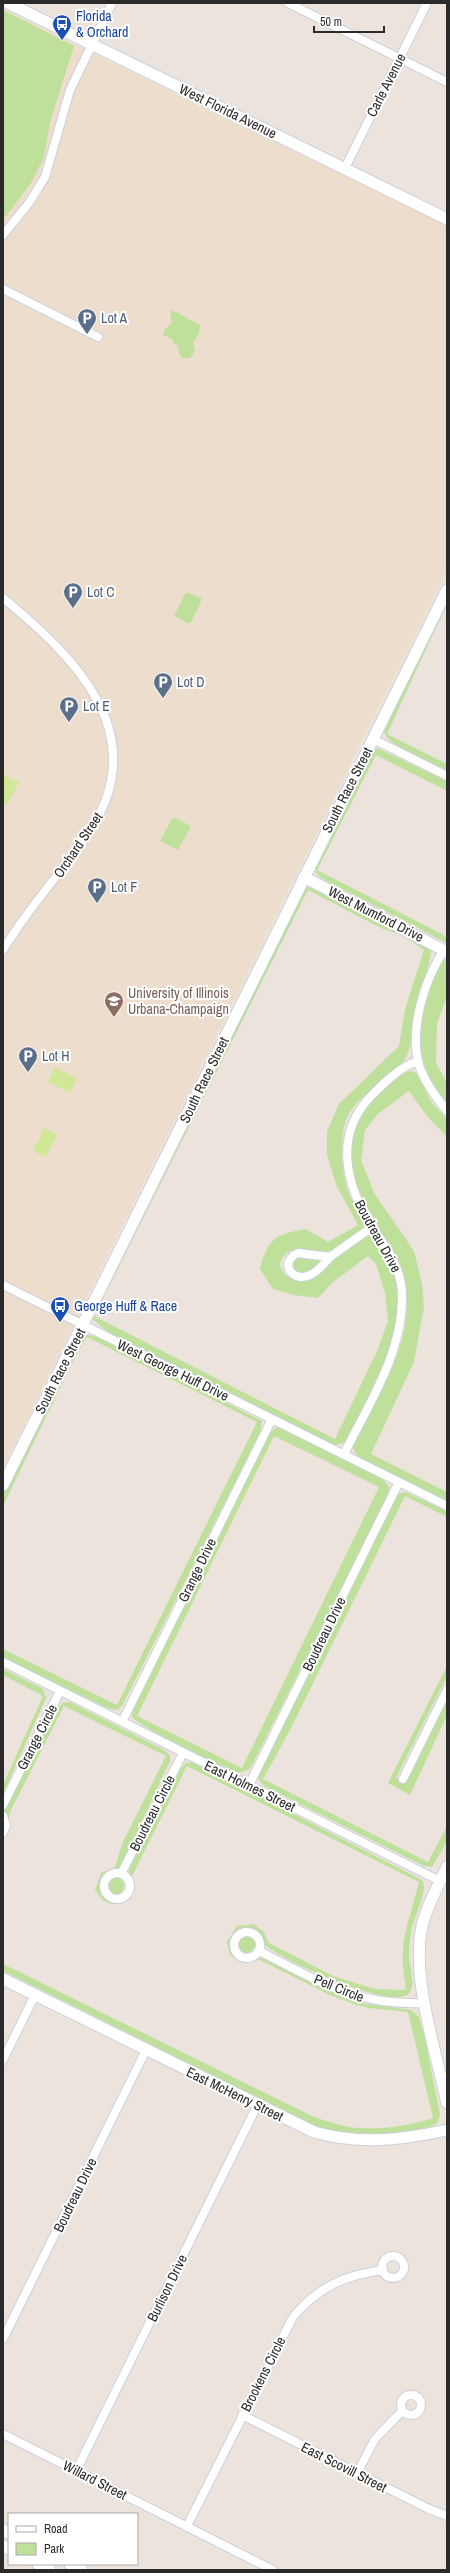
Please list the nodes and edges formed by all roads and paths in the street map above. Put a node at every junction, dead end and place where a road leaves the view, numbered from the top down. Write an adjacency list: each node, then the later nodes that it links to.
1 (8, 3): 5 (street, West Florida Avenue)
2 (112, 3): 5 (street)
3 (288, 3): 6 (street)
4 (427, 3): 6 (street, Carle Avenue)
5 (92, 44): 8 (street, West Florida Avenue); 10 (street)
6 (400, 58): 7 (street); 8 (street, Carle Avenue)
7 (447, 82)
8 (345, 168): 9 (street, West Florida Avenue)
9 (447, 219)
10 (3, 235)
11 (3, 289): 12 (street)
12 (98, 338)
13 (447, 590): 15 (street, South Race Street)
14 (3, 598): 18 (street, Orchard Street)
15 (373, 739): 16 (street); 17 (street, South Race Street)
16 (447, 776)
17 (304, 877): 19 (street, West Mumford Drive); 25 (street, South Race Street)
18 (3, 950)
19 (446, 951): 20 (street)
20 (418, 1061): 21 (street); 22 (street, Boudreau Drive)
21 (447, 1111)
22 (372, 1227): 23 (street); 27 (street, Boudreau Drive)
23 (330, 1257): 23 (street)
24 (3, 1285): 25 (street, West George Huff Drive)
25 (83, 1325): 26 (street, West George Huff Drive); 29 (street, South Race Street)
26 (272, 1418): 27 (street, West George Huff Drive); 34 (street, Grange Drive)
27 (344, 1454): 28 (street, West George Huff Drive)
28 (399, 1482): 30 (street, West George Huff Drive); 37 (street, Boudreau Drive)
29 (3, 1485)
30 (447, 1506)
31 (3, 1662): 33 (street, East Holmes Street)
32 (447, 1690): 36 (street)
33 (60, 1691): 34 (street, East Holmes Street); 38 (street, Grange Circle)
34 (122, 1722): 35 (street, East Holmes Street)
35 (182, 1753): 37 (street, East Holmes Street); 42 (street, Boudreau Circle)
36 (403, 1779)
37 (249, 1785): 43 (street, East Holmes Street)
38 (3, 1805)
39 (3, 1816): 40 (street)
40 (3, 1833)
41 (447, 1867): 43 (street)
42 (122, 1874)
43 (440, 1880): 47 (street)
44 (259, 1951): 47 (street, Pell Circle)
45 (3, 1978): 46 (street, East McHenry Street)
46 (35, 1995): 48 (street, East McHenry Street); 49 (street)
47 (425, 2003): 50 (street)
48 (146, 2050): 51 (street, East McHenry Street); 54 (street, Boudreau Drive)
49 (3, 2060)
50 (447, 2103)
51 (257, 2106): 52 (street, East McHenry Street); 58 (street, Burlison Drive)
52 (447, 2130)
53 (383, 2270): 56 (street, Brookens Circle)
54 (3, 2339)
55 (402, 2411): 59 (street)
56 (242, 2416): 59 (street, East Scovill Street); 61 (street, Brookens Circle)
57 (3, 2434): 58 (street, Willard Street)
58 (76, 2471): 61 (street, Willard Street)
59 (357, 2473): 60 (street, East Scovill Street)
60 (447, 2516)
61 (187, 2526): 66 (street, Willard Street)
62 (40, 2565): 64 (street)
63 (72, 2565): 65 (street)
64 (50, 2570)
65 (82, 2570)
66 (273, 2570)

